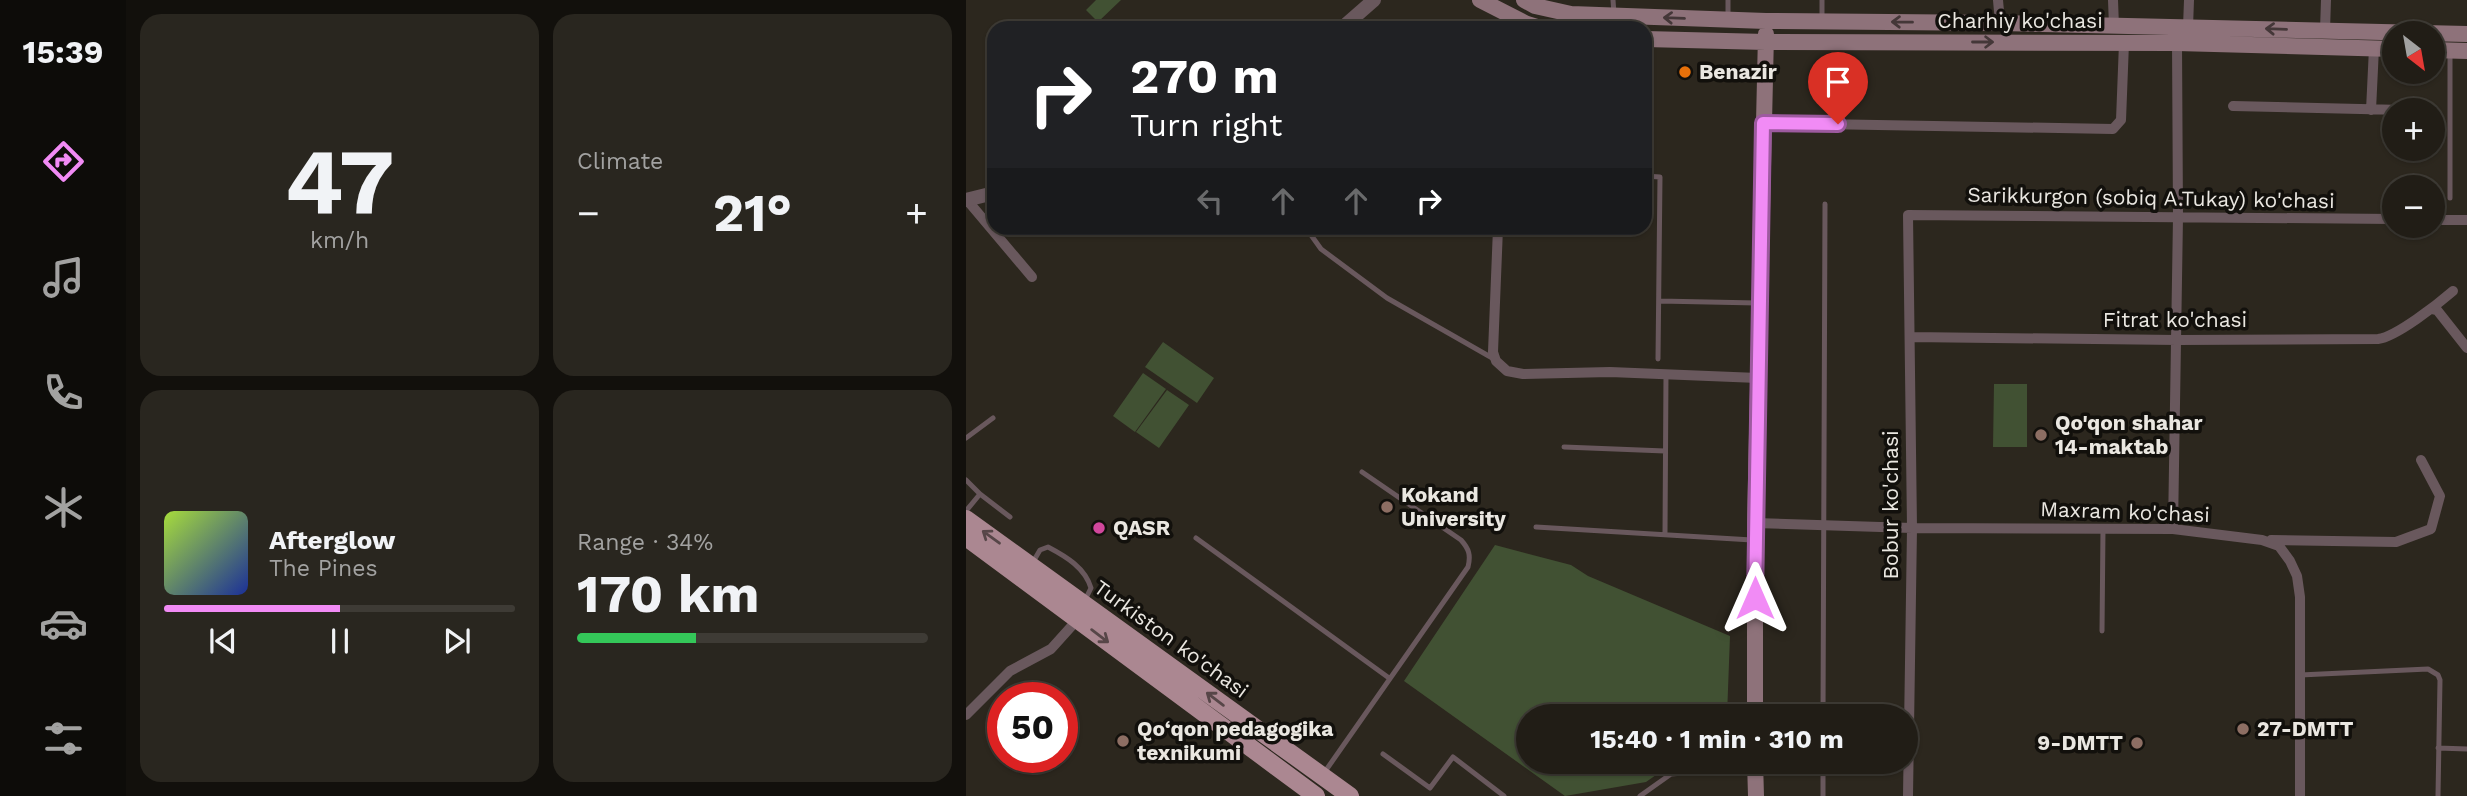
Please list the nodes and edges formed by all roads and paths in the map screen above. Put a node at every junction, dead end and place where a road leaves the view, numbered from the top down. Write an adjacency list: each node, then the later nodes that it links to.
1 (1374, 0): 12 (street)
2 (1524, 0): 10 (main road, Charhiy ko'chasi)
3 (1728, 0): 11 (lane)
4 (1822, 0): 15 (lane)
5 (1998, 0): 16 (street)
6 (2113, 0): 17 (street)
7 (2189, 0): 18 (street)
8 (2326, 0): 19 (street)
9 (1482, 1): 13 (main road)
10 (1614, 8): 11 (main road, Charhiy ko'chasi, one-way to 10)
11 (1728, 19): 14 (main road, Charhiy ko'chasi)
12 (1350, 21)
13 (1525, 21)
14 (1766, 21): 15 (main road, Charhiy ko'chasi); 22 (main road)
15 (1822, 21): 16 (main road, Charhiy ko'chasi, one-way to 15)
16 (2000, 23): 17 (main road, Charhiy ko'chasi)
17 (2114, 26): 18 (main road, Charhiy ko'chasi)
18 (2188, 27): 19 (main road, Charhiy ko'chasi, one-way to 18)
19 (2325, 30): 20 (main road, Charhiy ko'chasi)
20 (2467, 34)
21 (1652, 39): 22 (main road, Charhiy ko'chasi)
22 (1766, 42): 23 (main road, Charhiy ko'chasi, one-way to 23); 33 (main road)
23 (2124, 43): 24 (main road, Charhiy ko'chasi); 33 (street)
24 (2177, 43): 25 (main road, Charhiy ko'chasi); 40 (street)
25 (2374, 48): 26 (main road, Charhiy ko'chasi); 31 (street)
26 (2382, 48)
27 (2445, 50): 28 (main road)
28 (2450, 50): 29 (main road); 36 (lane)
29 (2467, 51)
30 (2233, 106): 31 (street)
31 (2371, 110): 32 (street)
32 (2382, 110)
33 (1763, 123): 51 (main road)
34 (1652, 176): 50 (lane)
35 (987, 195): 37 (street)
36 (2450, 198)
37 (966, 200): 44 (street)
38 (1825, 204): 72 (lane)
39 (1909, 215): 40 (street, Sarikkurgon (sobiq A.Tukay) ko'chasi); 53 (street, Bobur ko'chasi)
40 (2178, 217): 41 (street, Sarikkurgon (sobiq A.Tukay) ko'chasi); 54 (street)
41 (2382, 219)
42 (2445, 220): 43 (street)
43 (2467, 220)
44 (987, 225)
45 (996, 235): 48 (street)
46 (1311, 235): 57 (lane)
47 (1498, 235): 57 (street)
48 (1031, 277)
49 (2453, 291): 52 (street, Fitrat ko'chasi)
50 (1659, 301): 51 (lane); 56 (lane)
51 (1760, 303): 59 (main road)
52 (2432, 309): 54 (street, Fitrat ko'chasi); 55 (street)
53 (1910, 337): 54 (street, Fitrat ko'chasi); 74 (street, Bobur ko'chasi)
54 (2177, 341): 76 (street)
55 (2467, 348)
56 (1658, 359)
57 (1496, 361): 58 (street)
58 (1666, 374): 59 (street); 63 (lane)
59 (1758, 377): 71 (main road)
60 (993, 418): 61 (lane)
61 (966, 438)
62 (1564, 447): 63 (lane)
63 (1665, 451): 77 (lane)
64 (2421, 460): 81 (street, Maxram ko'chasi)
65 (1362, 472): 86 (lane)
66 (966, 480): 67 (lane)
67 (980, 494): 68 (lane); 69 (lane)
68 (966, 511)
69 (1010, 517)
70 (966, 519): 82 (main road, Turkiston ko'chasi, one-way to 70)
71 (1755, 523): 72 (street, Maxram ko'chasi); 80 (main road)
72 (1823, 525): 74 (street, Maxram ko'chasi); 88 (lane)
73 (1536, 527): 77 (lane)
74 (1912, 528): 75 (street, Maxram ko'chasi); 103 (street, Bobur ko'chasi)
75 (2103, 528): 76 (street, Maxram ko'chasi); 84 (lane)
76 (2173, 529): 81 (street, Maxram ko'chasi)
77 (1665, 534): 80 (lane)
78 (966, 537): 83 (main road, Turkiston ko'chasi)
79 (1196, 538): 86 (lane)
80 (1755, 540): 87 (main road)
81 (2262, 540): 85 (street)
82 (1030, 565): 83 (main road, Turkiston ko'chasi); 83 (lane)
83 (1081, 611): 89 (street); 96 (main road, Turkiston ko'chasi, one-way to 83); 97 (main road, Turkiston ko'chasi, one-way to 97)
84 (2102, 631)
85 (2300, 675): 90 (lane); 104 (street)
86 (1389, 678): 96 (lane)
87 (1755, 704)
88 (1823, 704)
89 (966, 715)
90 (2438, 748): 91 (lane); 105 (lane)
91 (2467, 749)
92 (1383, 754): 99 (lane)
93 (1671, 774): 100 (lane)
94 (1757, 774): 101 (main road)
95 (1823, 774): 102 (lane)
96 (1322, 776): 98 (main road, Turkiston ko'chasi)
97 (1316, 796)
98 (1350, 796)
99 (1504, 796)
100 (1640, 796)
101 (1756, 796)
102 (1824, 796)
103 (1908, 796)
104 (2300, 796)
105 (2438, 796)

